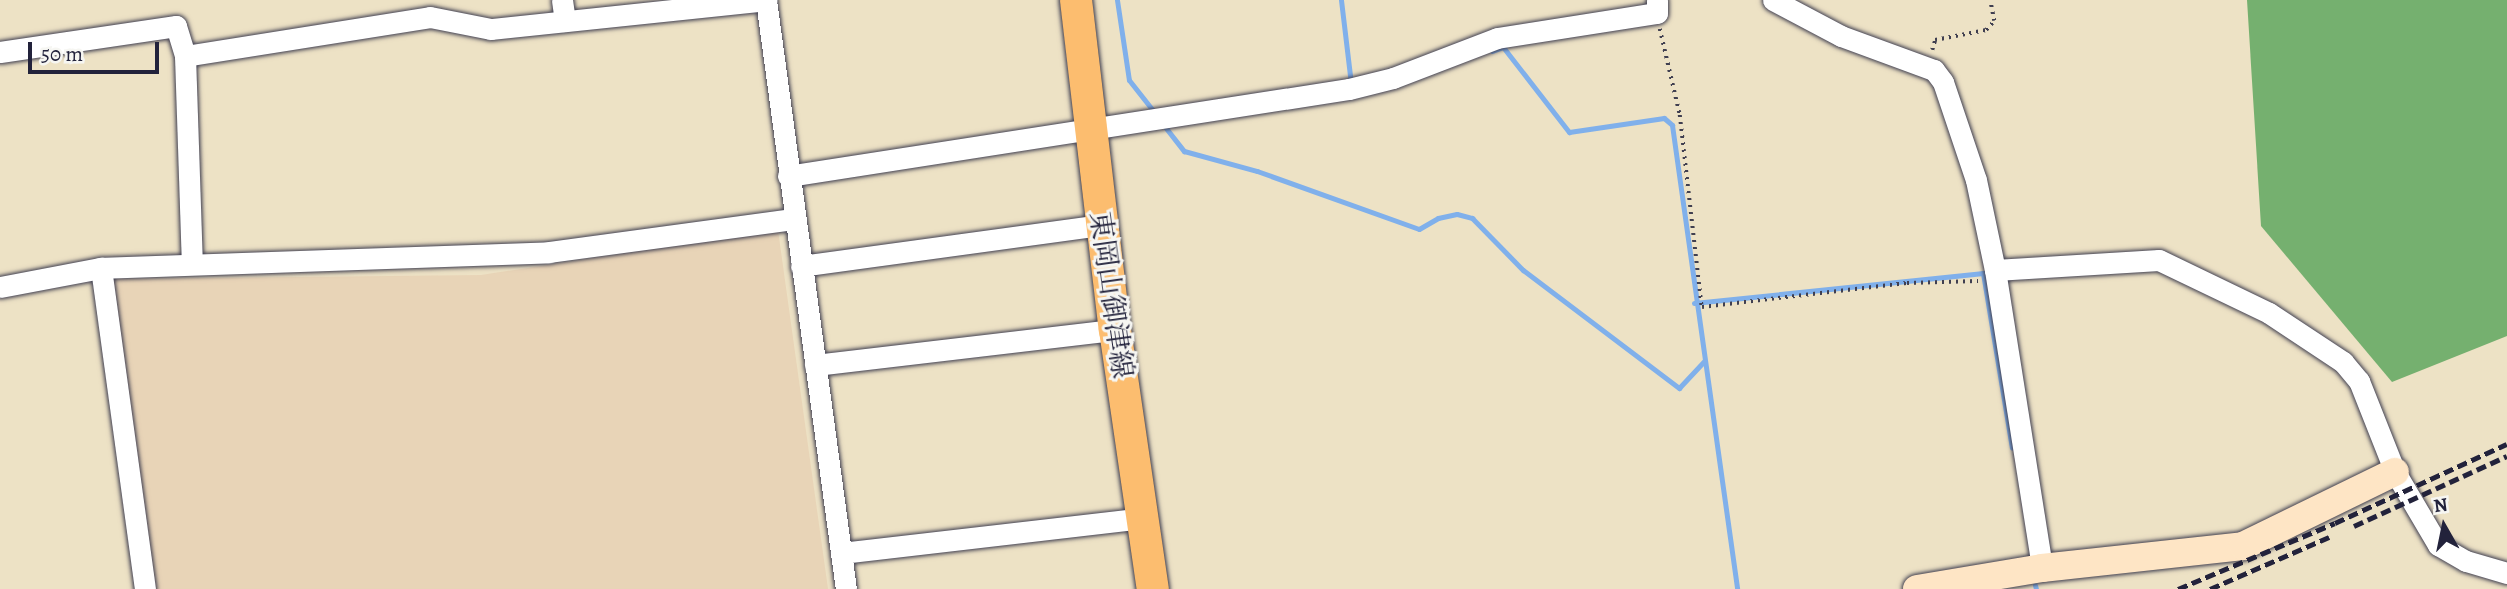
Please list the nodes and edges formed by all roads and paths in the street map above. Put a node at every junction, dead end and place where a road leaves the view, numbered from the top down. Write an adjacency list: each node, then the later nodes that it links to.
1 (766, 0): 6 (street); 11 (street)
2 (1076, 0): 10 (main road, 東岡山御津線)
3 (1773, 0): 9 (street)
4 (1990, 0): 9 (path)
5 (1657, 7): 10 (street); 17 (path)
6 (563, 10): 8 (street)
7 (0, 52): 8 (street)
8 (185, 56): 14 (street)
9 (1934, 70): 17 (street)
10 (1090, 127): 11 (street); 13 (main road, 東岡山御津線)
11 (789, 176): 12 (street)
12 (792, 219): 14 (street); 15 (street)
13 (1102, 225): 15 (street); 19 (main road, 東岡山御津線)
14 (192, 264): 16 (street)
15 (800, 266): 20 (street)
16 (101, 268): 18 (street); 26 (street)
17 (1995, 275): 21 (street); 24 (street)
18 (0, 287)
19 (1115, 330): 20 (street); 22 (main road, 東岡山御津線)
20 (815, 365): 23 (street)
21 (2395, 472): 24 (street); 25 (street)
22 (1143, 518): 23 (street); 28 (main road, 東岡山御津線)
23 (841, 552): 27 (street)
24 (2042, 568): 29 (street)
25 (2507, 573)
26 (145, 589)
27 (846, 589)
28 (1153, 589)
29 (1917, 589)

